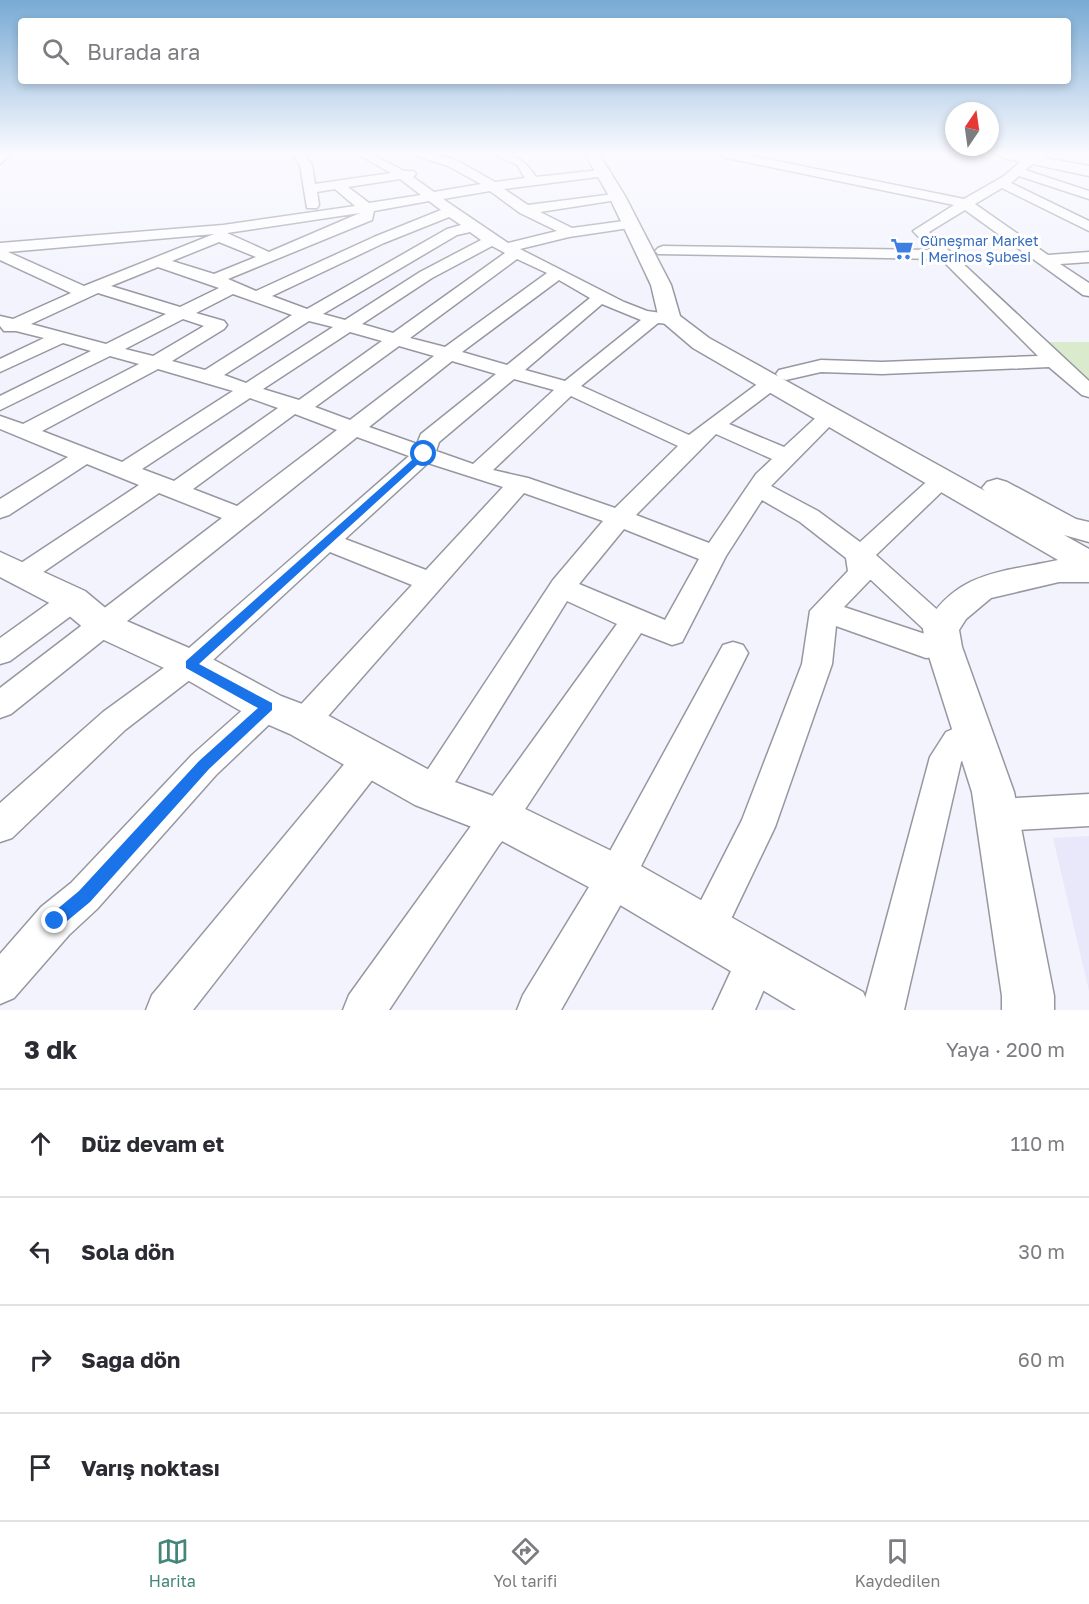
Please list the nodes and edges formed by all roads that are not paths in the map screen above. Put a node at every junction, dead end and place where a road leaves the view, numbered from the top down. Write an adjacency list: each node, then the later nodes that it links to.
1 (311, 201): 16 (street)
2 (357, 201): 13 (street)
3 (409, 201): 13 (street)
4 (437, 201): 14 (street)
5 (514, 201): 15 (street)
6 (583, 201): 15 (street)
7 (620, 201): 17 (street)
8 (630, 201): 23 (street)
9 (955, 201): 12 (street)
10 (967, 201): 12 (street)
11 (1037, 201): 19 (street)
12 (964, 203): 24 (street); 28 (street)
13 (367, 209): 16 (street); 26 (street)
14 (451, 210): 18 (street); 35 (street)
15 (525, 210): 20 (street)
16 (313, 217): 21 (street)
17 (631, 224): 20 (street); 39 (street)
18 (472, 227): 22 (street); 38 (street)
19 (1089, 227)
20 (569, 232): 22 (street)
21 (222, 233): 25 (street); 26 (street); 29 (street)
22 (505, 247): 30 (street); 41 (street); 43 (street)
23 (663, 251): 24 (street); 51 (street)
24 (946, 255): 46 (street)
25 (3, 256): 33 (street)
26 (269, 257): 31 (street)
27 (1089, 257): 28 (street)
28 (1045, 260): 34 (street)
29 (158, 262): 31 (street); 33 (street)
30 (558, 273): 36 (street); 45 (street)
31 (215, 279): 32 (street)
32 (232, 288): 35 (street); 37 (street)
33 (91, 290): 37 (street); 40 (street)
34 (1089, 291)
35 (259, 296): 38 (street)
36 (601, 297): 39 (street); 49 (street)
37 (178, 314): 44 (street); 47 (street)
38 (308, 315): 41 (street); 50 (street)
39 (662, 319): 51 (street); 52 (street)
40 (5, 326): 42 (street)
41 (349, 326): 43 (street); 53 (street)
42 (62, 337): 44 (street); 48 (street)
43 (396, 340): 45 (street); 56 (street)
44 (110, 350): 47 (street); 55 (street)
45 (448, 354): 49 (street); 59 (street)
46 (1054, 361): 51 (street); 54 (street)
47 (157, 362): 50 (street); 60 (street)
48 (0, 366)
49 (511, 372): 52 (street); 62 (street)
50 (208, 376): 53 (street)
51 (778, 379): 57 (street); 58 (street); 77 (street)
52 (569, 388): 61 (street); 66 (street)
53 (251, 390): 56 (street); 65 (street)
54 (1089, 391)
55 (0, 404)
56 (298, 406): 59 (street); 69 (street)
57 (829, 416): 64 (street); 67 (street)
58 (714, 425): 61 (street); 64 (street)
59 (355, 428): 62 (street); 72 (street)
60 (10, 431): 63 (street)
61 (693, 445): 73 (street)
62 (424, 454): 66 (street); 74 (street)
63 (86, 455): 65 (street); 71 (street)
64 (787, 457): 70 (street)
65 (125, 470): 69 (street)
66 (477, 472): 68 (street)
67 (942, 480): 76 (street); 77 (street)
68 (520, 483): 73 (street); 79 (street)
69 (167, 487): 72 (street); 78 (street)
70 (759, 489): 75 (street); 76 (street)
71 (0, 510)
72 (243, 517): 82 (street)
73 (620, 517): 75 (street); 80 (street)
74 (328, 542): 79 (street); 87 (street)
75 (714, 555): 83 (street)
76 (861, 555): 81 (street); 84 (street)
77 (1086, 556): 84 (street)
78 (9, 570): 82 (street)
79 (431, 582): 89 (street)
80 (562, 587): 83 (street); 92 (street)
81 (824, 611): 84 (street); 98 (street)
82 (88, 612): 85 (street); 87 (street); 88 (street)
83 (635, 620): 95 (street)
84 (943, 638): 90 (street)
85 (0, 653)
86 (733, 653): 97 (street)
87 (190, 664): 89 (street); 96 (street)
88 (0, 705)
89 (286, 715): 91 (street); 100 (street)
90 (973, 733): 94 (street); 106 (street)
91 (368, 760): 92 (street); 102 (street)
92 (430, 792): 95 (street)
93 (1089, 810): 94 (street)
94 (998, 815): 107 (street)
95 (500, 818): 97 (street); 103 (street)
96 (0, 826)
97 (616, 877): 98 (street); 104 (street)
98 (706, 928): 99 (street)
99 (757, 959): 101 (street); 105 (street)
100 (0, 984)
101 (837, 1008)
102 (167, 1010)
103 (364, 1010)
104 (538, 1010)
105 (734, 1010)
106 (883, 1010)
107 (1028, 1010)

